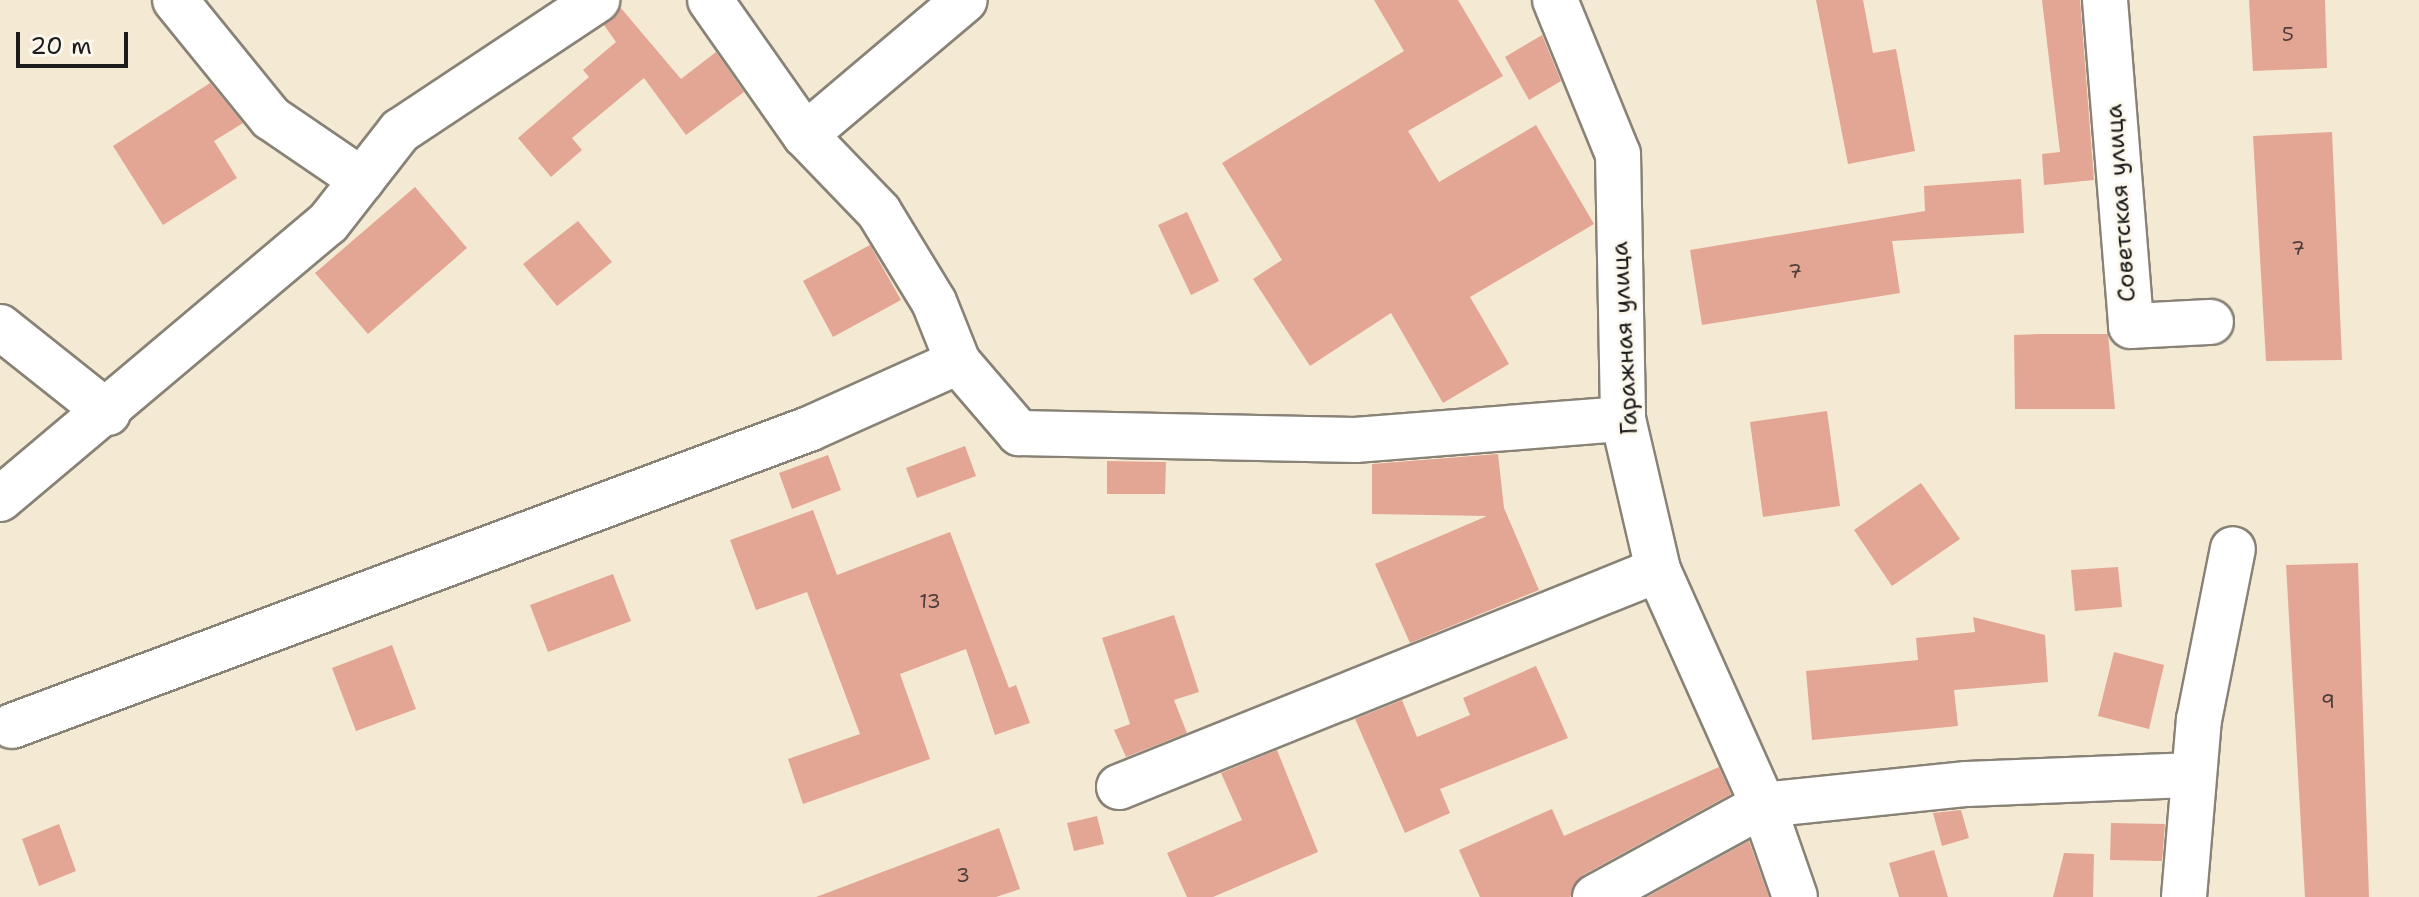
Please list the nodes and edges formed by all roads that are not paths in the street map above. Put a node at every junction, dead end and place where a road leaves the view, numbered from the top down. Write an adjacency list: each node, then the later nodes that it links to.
1 (175, 0): 8 (street)
2 (597, 0): 8 (street)
3 (710, 0): 7 (street)
4 (965, 0): 7 (street)
5 (1555, 0): 13 (street, Гаражная улица)
6 (2105, 0): 9 (street, Советская улица)
7 (805, 135): 11 (street)
8 (362, 180): 12 (street)
9 (2211, 322)
10 (0, 327): 12 (street)
11 (958, 362): 13 (street); 17 (street)
12 (108, 413): 14 (street)
13 (1623, 419): 16 (street, Гаражная улица)
14 (0, 499)
15 (2233, 549): 18 (street)
16 (1658, 570): 19 (street); 20 (street, Гаражная улица)
17 (12, 726)
18 (2194, 775): 20 (street); 23 (street)
19 (1119, 787)
20 (1763, 805): 21 (street); 22 (street, Гаражная улица)
21 (1595, 897)
22 (1795, 897)
23 (2184, 897)

